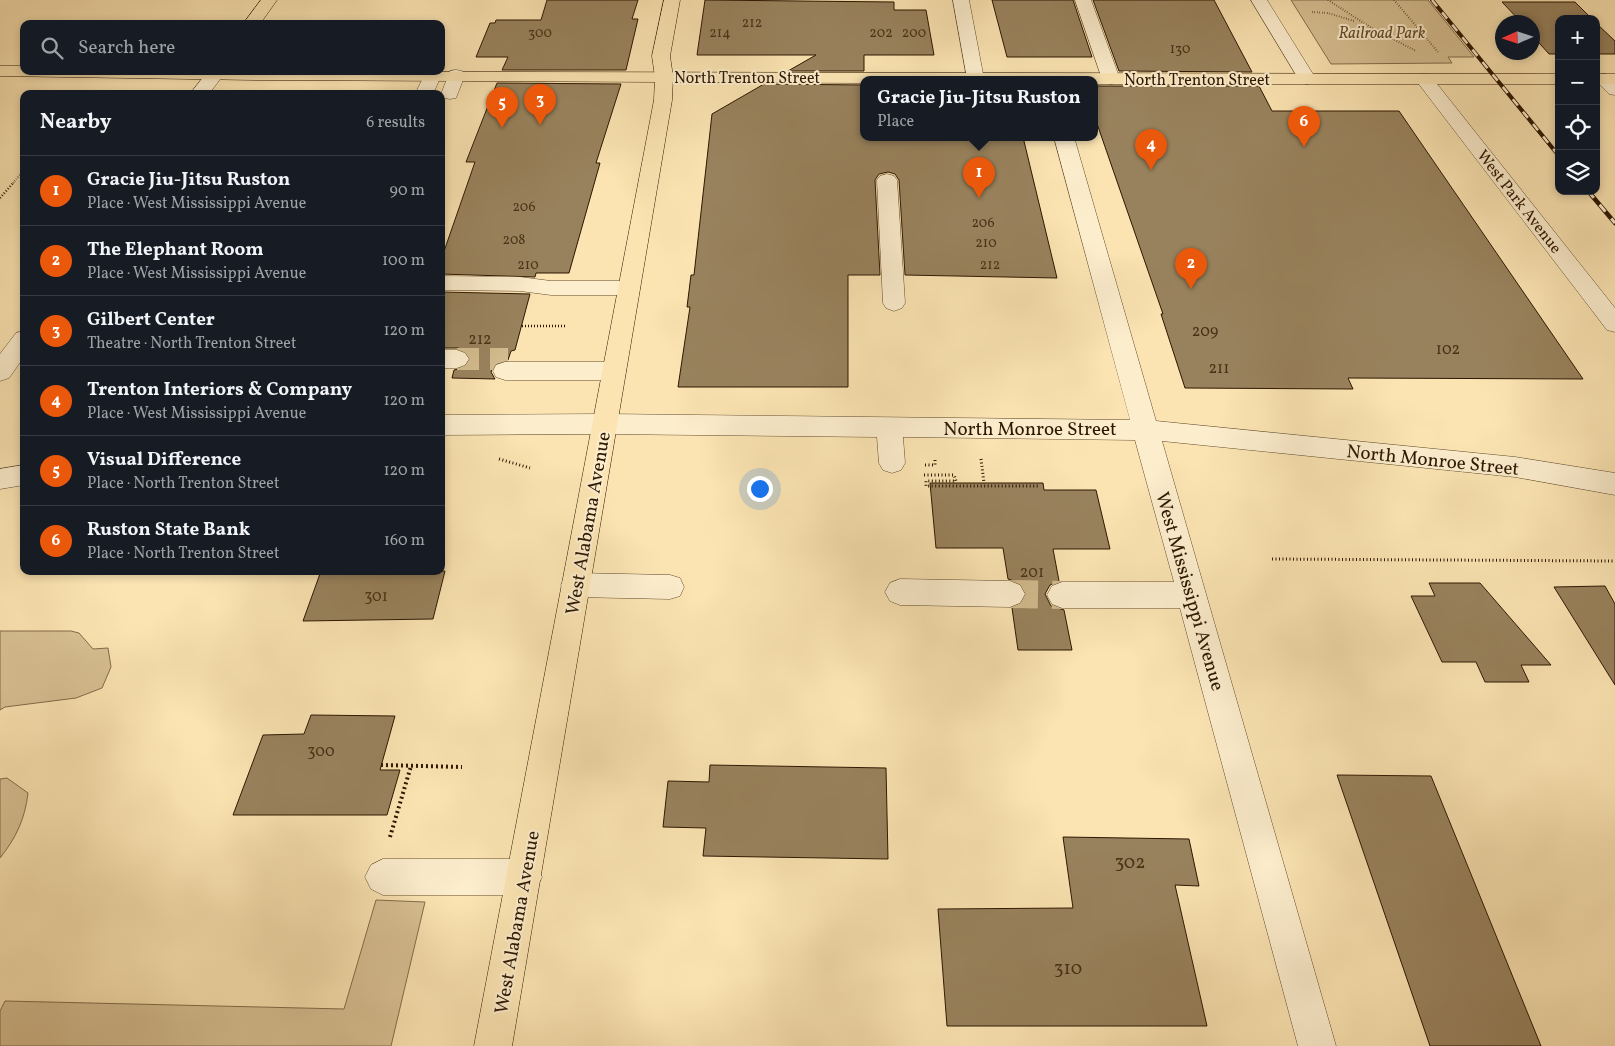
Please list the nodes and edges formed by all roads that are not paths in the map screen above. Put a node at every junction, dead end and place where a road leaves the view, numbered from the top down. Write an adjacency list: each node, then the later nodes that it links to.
1 (269, 0): 6 (main road)
2 (672, 0): 14 (main road, West Alabama Avenue)
3 (960, 0): 13 (street)
4 (1083, 0): 18 (street)
5 (1259, 0): 16 (street)
6 (255, 20)
7 (0, 71): 8 (main road, North Trenton Street)
8 (20, 71)
9 (213, 75): 21 (street)
10 (378, 75): 11 (main road, North Trenton Street)
11 (432, 76): 12 (main road, North Trenton Street); 22 (street)
12 (456, 76): 14 (main road, North Trenton Street); 23 (street)
13 (976, 76)
14 (664, 77): 15 (main road, North Trenton Street); 27 (main road, West Alabama Avenue)
15 (860, 78)
16 (1307, 78): 18 (main road, North Trenton Street); 19 (main road, North Trenton Street)
17 (1098, 79): 18 (main road, North Trenton Street)
18 (1111, 79)
19 (1424, 79): 20 (main road, North Trenton Street); 29 (street, West Park Avenue)
20 (1555, 79)
21 (202, 90)
22 (426, 90)
23 (450, 94)
24 (1065, 141): 37 (street, West Mississippi Avenue)
25 (887, 180): 28 (street)
26 (445, 284): 27 (street)
27 (629, 288): 32 (main road, West Alabama Avenue)
28 (894, 303)
29 (1615, 324)
30 (20, 344): 33 (street)
31 (506, 365): 32 (street)
32 (615, 365): 35 (main road, West Alabama Avenue)
33 (0, 372)
34 (445, 424): 35 (street, North Monroe Street)
35 (605, 424): 36 (street, North Monroe Street); 42 (main road, West Alabama Avenue)
36 (889, 428): 37 (street, North Monroe Street); 38 (street)
37 (1146, 430): 41 (street, North Monroe Street); 47 (street, West Mississippi Avenue)
38 (892, 463)
39 (20, 476): 40 (street)
40 (0, 479)
41 (1615, 484)
42 (575, 585): 43 (street); 49 (main road, West Alabama Avenue)
43 (670, 587)
44 (900, 592): 45 (street)
45 (1010, 594)
46 (1062, 595): 47 (street)
47 (1192, 595): 51 (street, West Mississippi Avenue)
48 (385, 861): 49 (street)
49 (524, 877): 50 (main road, West Alabama Avenue)
50 (493, 1046)
51 (1317, 1046)

